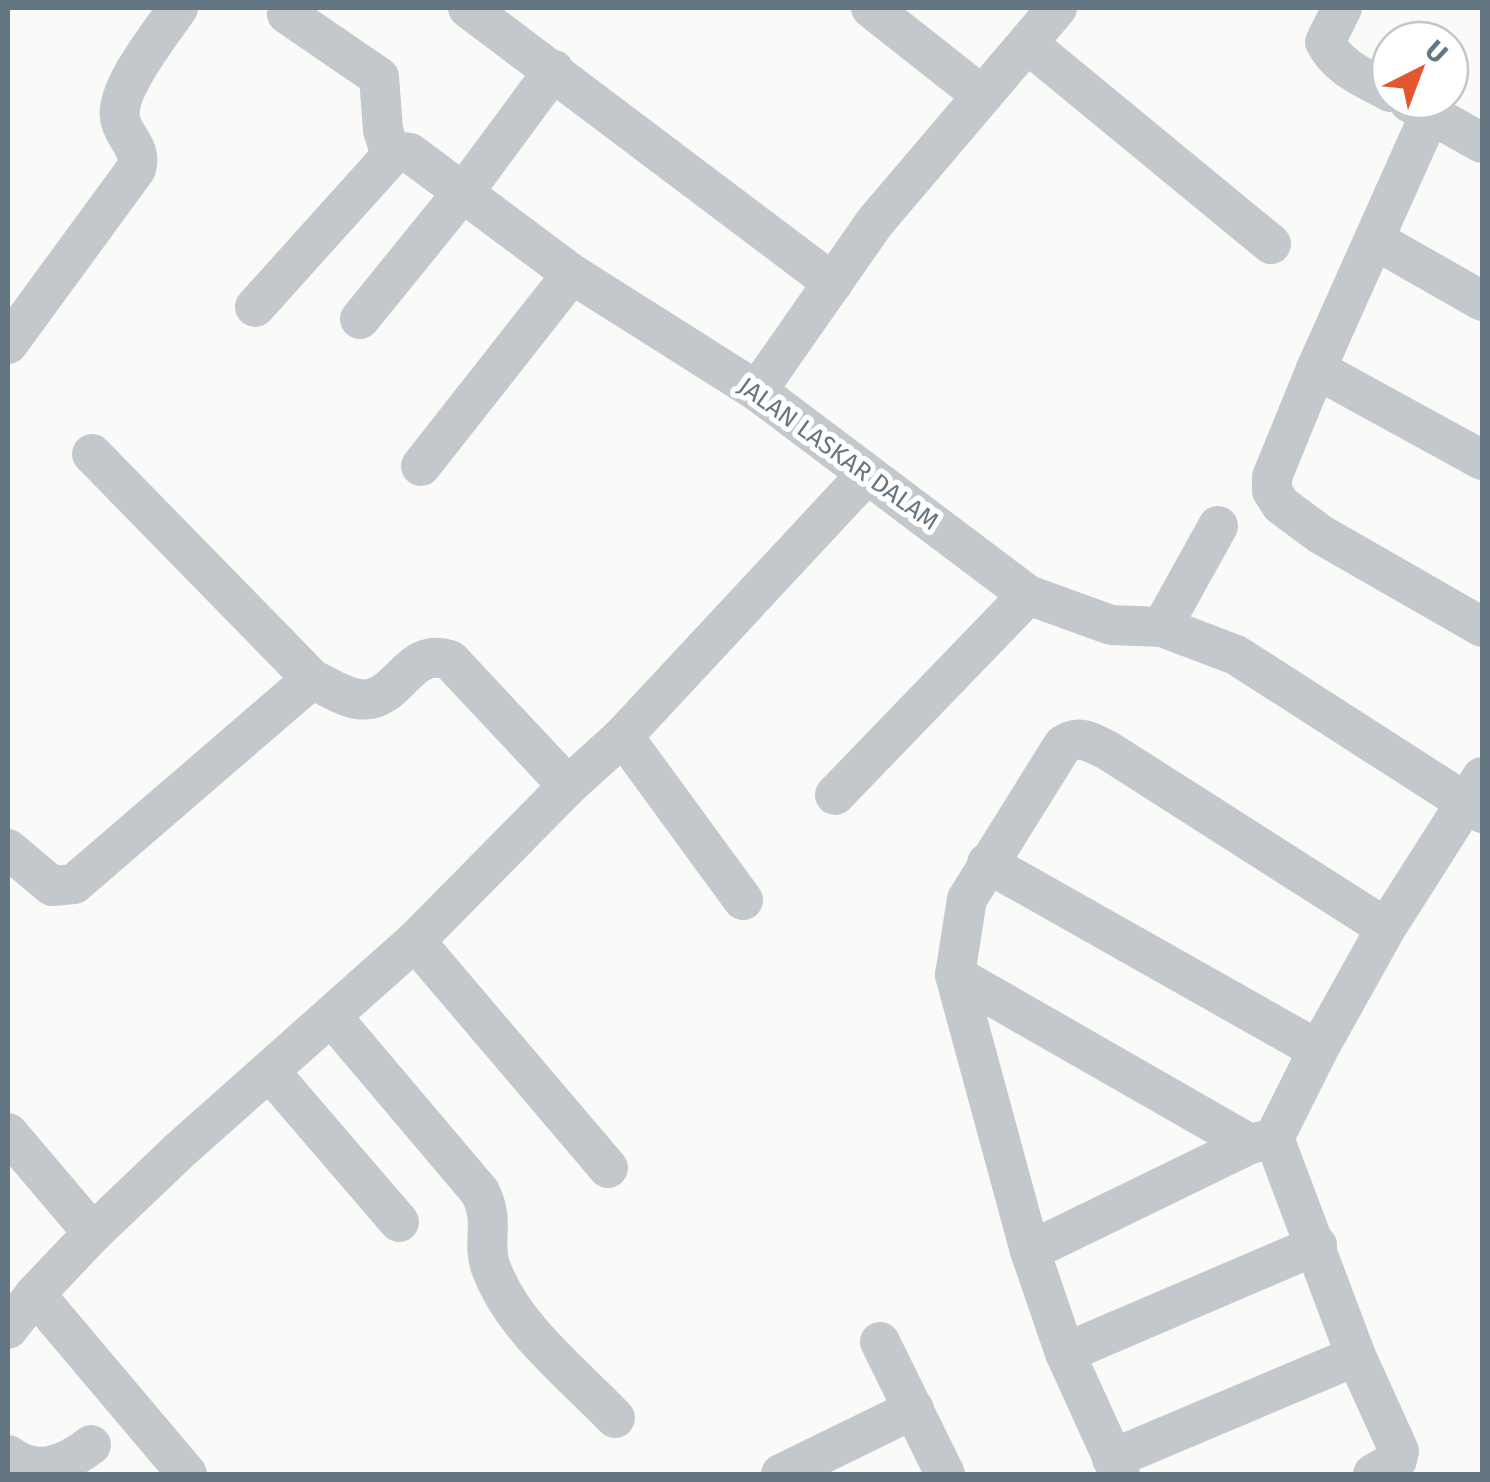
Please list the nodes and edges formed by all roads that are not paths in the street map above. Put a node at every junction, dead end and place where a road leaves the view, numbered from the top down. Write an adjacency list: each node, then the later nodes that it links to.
1 (178, 8): 23 (street)
2 (468, 8): 8 (street)
3 (871, 8): 10 (street)
4 (1057, 8): 7 (street)
5 (1342, 8): 9 (street)
6 (287, 14): 14 (street)
7 (1028, 44): 10 (street); 17 (street)
8 (554, 70): 15 (street); 19 (street)
9 (1370, 81)
10 (980, 94): 19 (street)
11 (1414, 120): 16 (street)
12 (1441, 120): 13 (street)
13 (1482, 143)
14 (392, 156): 15 (street, JALAN LASKAR DALAM); 21 (street)
15 (463, 191): 18 (street, JALAN LASKAR DALAM); 22 (street)
16 (1375, 240): 20 (street); 24 (street)
17 (1271, 244)
18 (572, 274): 25 (street, JALAN LASKAR DALAM); 28 (street)
19 (833, 283): 25 (street)
20 (1482, 300)
21 (255, 307)
22 (360, 319)
23 (8, 344)
24 (1316, 369): 27 (street); 32 (street)
25 (757, 392): 29 (street, JALAN LASKAR DALAM)
26 (92, 454): 34 (street)
27 (1482, 460)
28 (421, 466)
29 (867, 474): 31 (street, JALAN LASKAR DALAM); 35 (street)
30 (1218, 526): 33 (street)
31 (1028, 595): 33 (street, JALAN LASKAR DALAM); 37 (street)
32 (1482, 626)
33 (1162, 627): 38 (street, JALAN LASKAR DALAM)
34 (312, 679): 36 (street); 40 (street)
35 (623, 736): 36 (street); 41 (street)
36 (568, 786): 43 (street)
37 (835, 795)
38 (1477, 798): 42 (street)
39 (987, 863): 42 (street); 44 (street); 46 (street)
40 (14, 868)
41 (744, 900)
42 (1386, 928): 46 (street)
43 (414, 940): 45 (street); 50 (street)
44 (955, 974): 49 (street); 54 (street)
45 (332, 1016): 47 (street); 61 (street)
46 (1318, 1050): 49 (street)
47 (270, 1072): 51 (street); 52 (street)
48 (8, 1133): 52 (street)
49 (1262, 1141): 53 (street); 54 (street)
50 (608, 1168)
51 (399, 1222)
52 (93, 1233): 55 (street)
53 (1317, 1245): 58 (street); 59 (street)
54 (1030, 1251): 58 (street)
55 (35, 1294): 56 (street); 65 (street)
56 (8, 1329)
57 (880, 1342): 60 (street)
58 (1065, 1353): 64 (street)
59 (1356, 1356): 64 (street); 68 (street)
60 (914, 1409): 66 (street); 67 (street)
61 (615, 1418)
62 (91, 1445): 63 (street)
63 (8, 1455)
64 (1116, 1467)
65 (187, 1474)
66 (781, 1474)
67 (944, 1474)
68 (1373, 1474)

